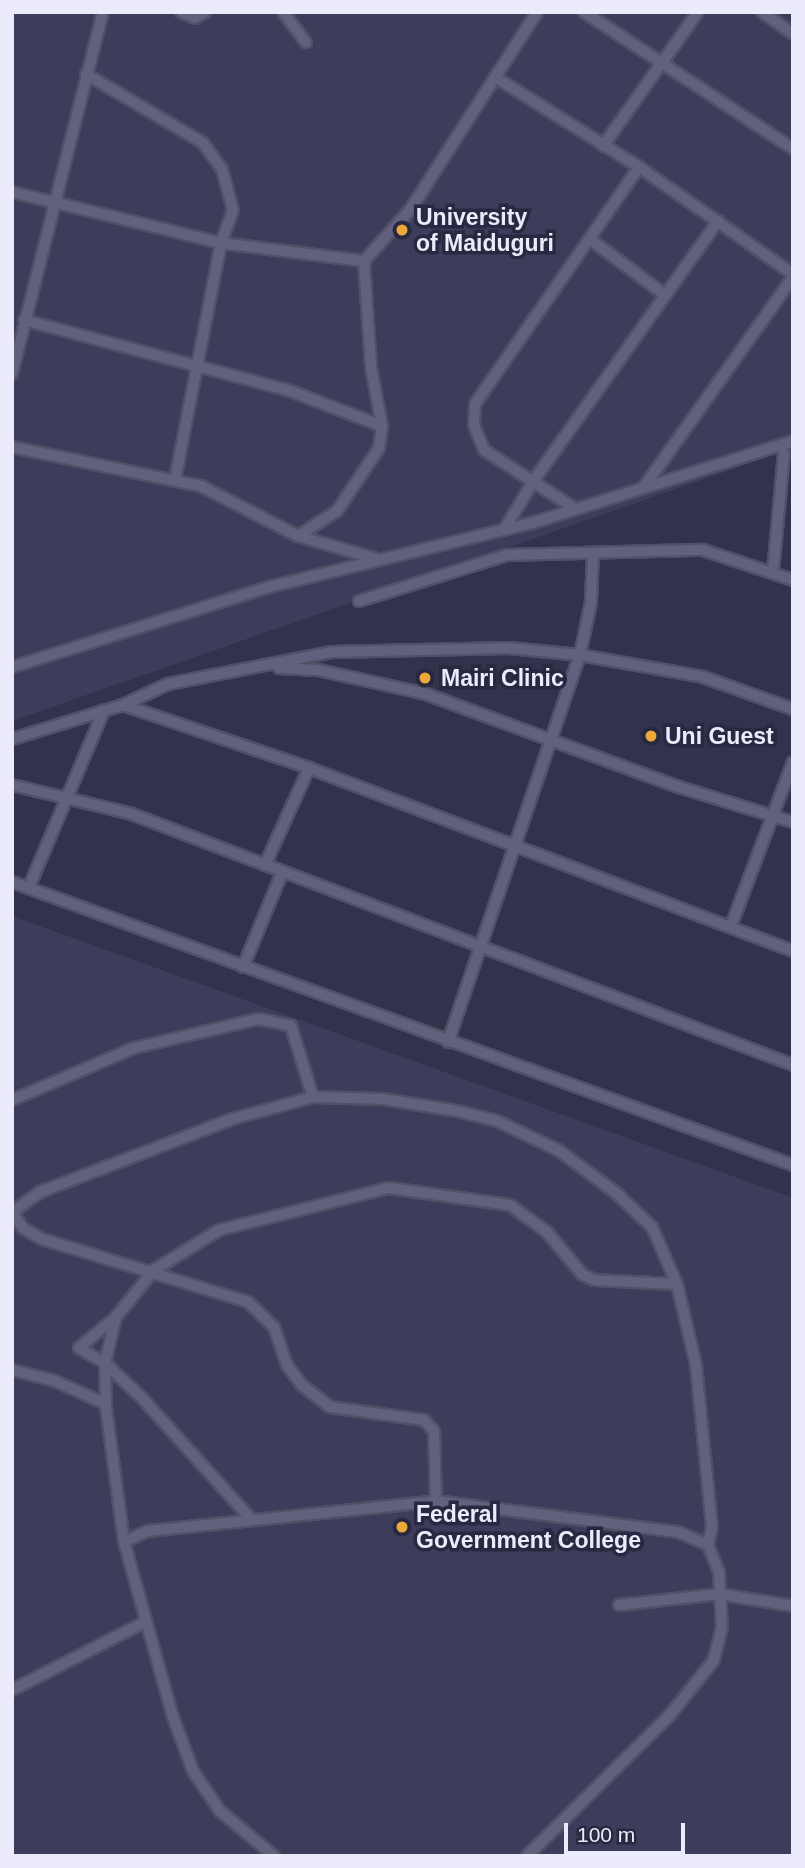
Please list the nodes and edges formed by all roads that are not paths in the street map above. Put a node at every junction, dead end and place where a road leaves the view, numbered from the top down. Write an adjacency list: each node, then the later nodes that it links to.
1 (103, 12): 12 (street)
2 (181, 12): 3 (street)
3 (205, 12)
4 (283, 12): 10 (street)
5 (537, 12): 13 (street)
6 (584, 12): 11 (street)
7 (698, 12): 11 (street)
8 (762, 12): 9 (street)
9 (793, 34)
10 (306, 42)
11 (664, 61): 14 (street); 15 (street)
12 (86, 74): 18 (street); 21 (street)
13 (495, 77): 14 (street); 22 (street)
14 (603, 146): 16 (street)
15 (793, 149)
16 (639, 167): 19 (street); 20 (street)
17 (12, 192): 18 (street)
18 (56, 203): 21 (street); 25 (street)
19 (718, 221): 23 (street); 24 (street)
20 (591, 240): 24 (street); 34 (street)
21 (221, 243): 22 (street); 27 (street)
22 (364, 261): 29 (street)
23 (793, 275): 35 (street)
24 (664, 294): 34 (street)
25 (24, 320): 26 (street); 27 (street)
26 (17, 332): 28 (street)
27 (199, 366): 29 (street); 33 (street)
28 (12, 373)
29 (382, 426): 38 (street)
30 (793, 441): 35 (street)
31 (12, 447): 33 (street)
32 (784, 454): 41 (street)
33 (175, 480): 38 (street)
34 (534, 480): 36 (street); 37 (street)
35 (643, 487): 36 (street)
36 (574, 508): 37 (street)
37 (504, 530): 40 (street)
38 (298, 536): 40 (street)
39 (593, 554): 41 (street); 43 (street); 44 (street)
40 (377, 559): 45 (street)
41 (773, 572): 42 (street)
42 (793, 580)
43 (359, 601)
44 (580, 655): 46 (street); 48 (street); 51 (street)
45 (12, 667)
46 (268, 667): 47 (street); 51 (street)
47 (123, 705): 49 (street); 53 (street)
48 (793, 709)
49 (104, 710): 50 (street); 55 (street)
50 (12, 739)
51 (553, 742): 56 (street); 58 (street)
52 (793, 762): 56 (street)
53 (309, 768): 58 (street); 59 (street)
54 (12, 785): 55 (street)
55 (66, 797): 59 (street); 62 (street)
56 (772, 814): 57 (street); 63 (street)
57 (793, 822)
58 (517, 846): 63 (street); 64 (street)
59 (265, 865): 60 (street)
60 (282, 873): 64 (street); 66 (street)
61 (12, 882): 62 (street)
62 (29, 887): 66 (street)
63 (731, 926): 65 (street)
64 (484, 946): 67 (street); 68 (street)
65 (793, 951)
66 (243, 967): 67 (street)
67 (448, 1042): 71 (street)
68 (793, 1065)
69 (313, 1097): 70 (street); 72 (street); 75 (street)
70 (12, 1101)
71 (793, 1166)
72 (23, 1228): 73 (street); 74 (street)
73 (12, 1231)
74 (154, 1270): 75 (street); 76 (street); 80 (street)
75 (677, 1284): 83 (street)
76 (116, 1317): 77 (street); 77 (street)
77 (105, 1363): 79 (street); 81 (street)
78 (12, 1370): 79 (street)
79 (106, 1404): 82 (street)
80 (436, 1501): 81 (street); 83 (street)
81 (250, 1518): 82 (street)
82 (124, 1542): 87 (street)
83 (708, 1545): 84 (street)
84 (719, 1594): 85 (street); 86 (street); 90 (street)
85 (619, 1605)
86 (793, 1606)
87 (145, 1622): 88 (street); 89 (street)
88 (12, 1690)
89 (274, 1856)
90 (527, 1856)

